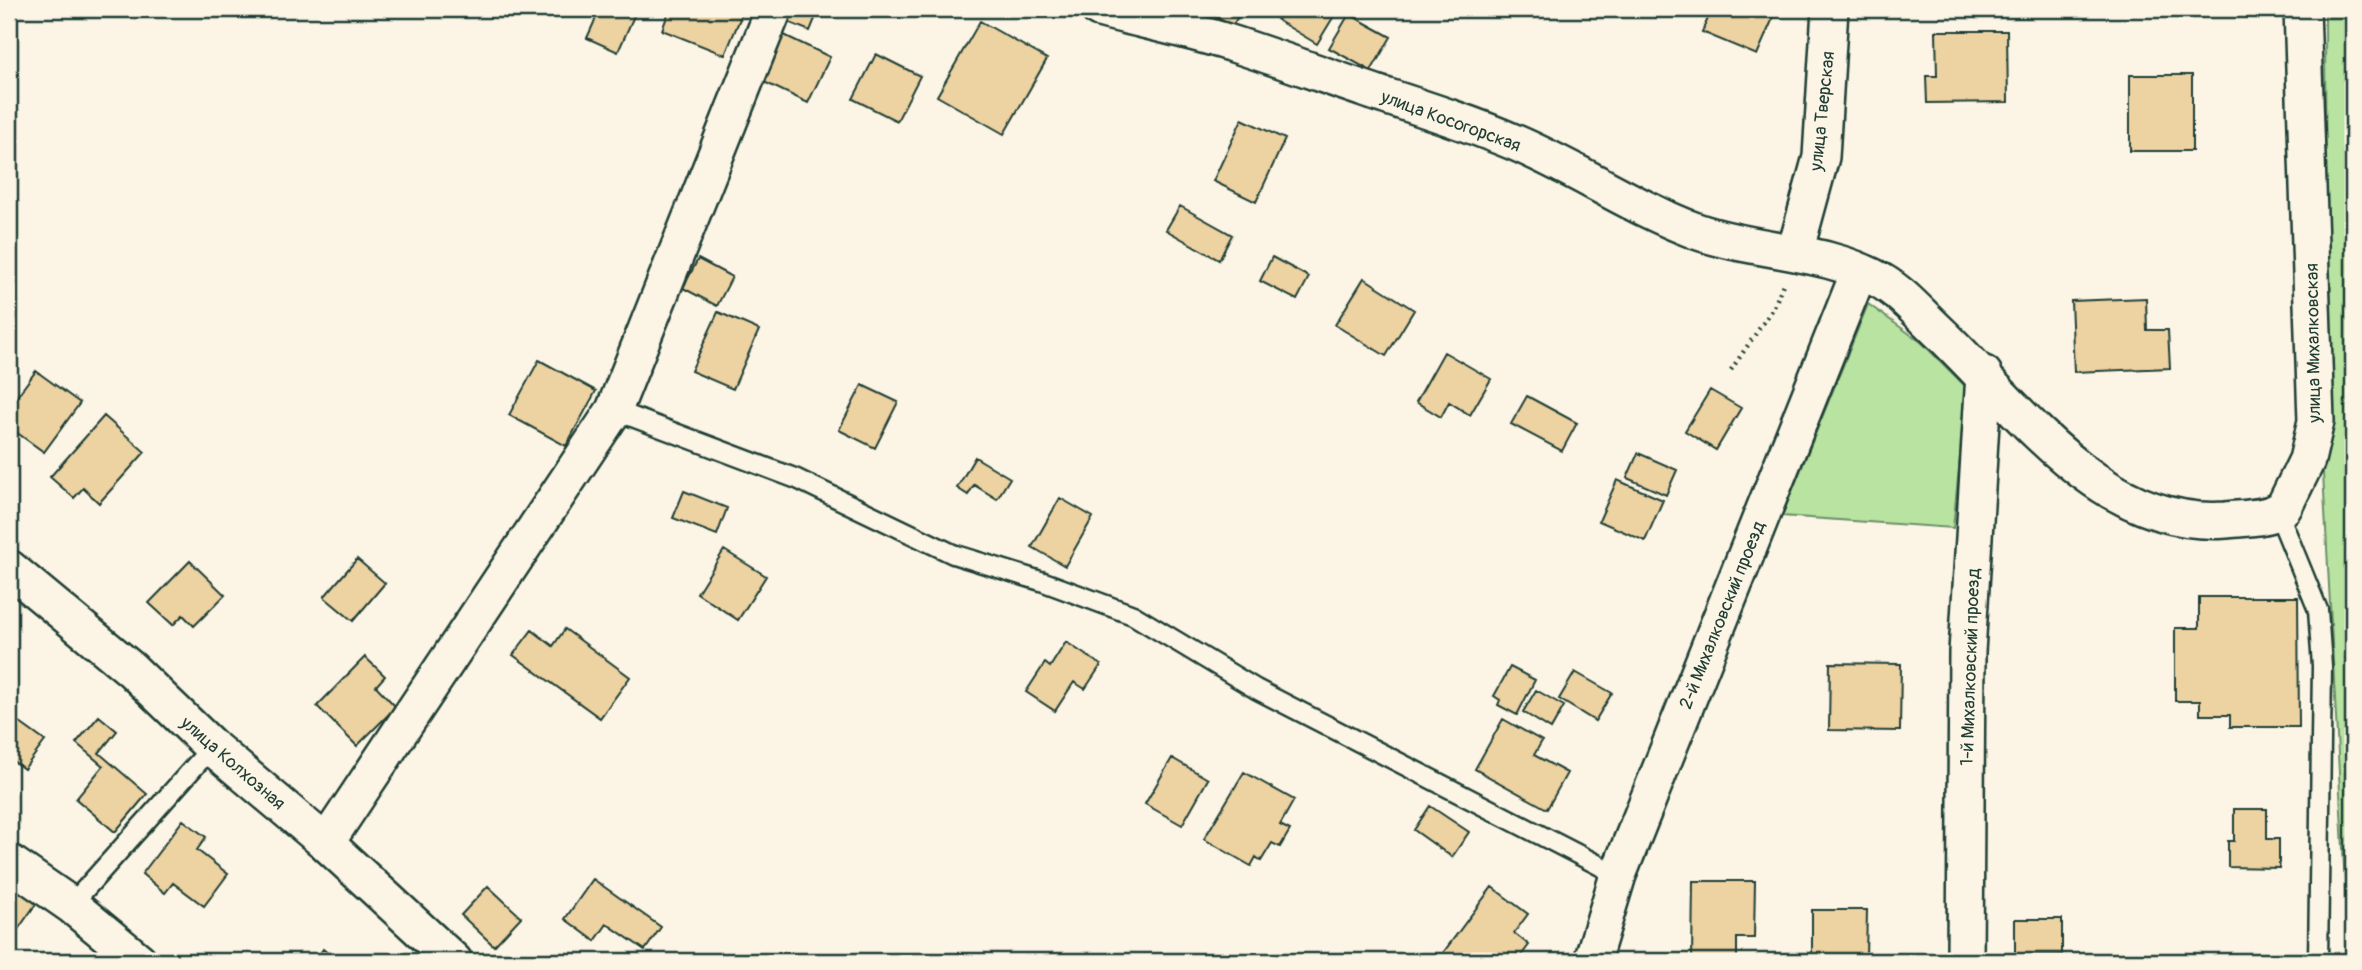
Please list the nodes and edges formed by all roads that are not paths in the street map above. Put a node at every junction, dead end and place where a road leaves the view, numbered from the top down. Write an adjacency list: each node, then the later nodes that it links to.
1 (774, 9): 8 (street)
2 (1099, 9): 5 (street, улица Косогорская)
3 (1830, 9): 5 (street, улица Тверская)
4 (2302, 9): 9 (street, улица Михалковская)
5 (1796, 252): 6 (street)
6 (1860, 272): 7 (street); 14 (street, 2-й Михалковский проезд)
7 (1984, 374): 9 (street); 19 (street, 1-й Михалковский проезд)
8 (614, 410): 12 (street); 14 (lane)
9 (2278, 512): 20 (lane)
10 (9, 568): 11 (street, улица Колхозная)
11 (212, 747): 12 (street, улица Колхозная); 15 (lane)
12 (326, 843): 17 (street, улица Колхозная)
13 (9, 862): 15 (street)
14 (1618, 875): 18 (street, 2-й Михалковский проезд)
15 (71, 905): 16 (street)
16 (139, 961)
17 (454, 961)
18 (1592, 961)
19 (1965, 961)
20 (2318, 961)

